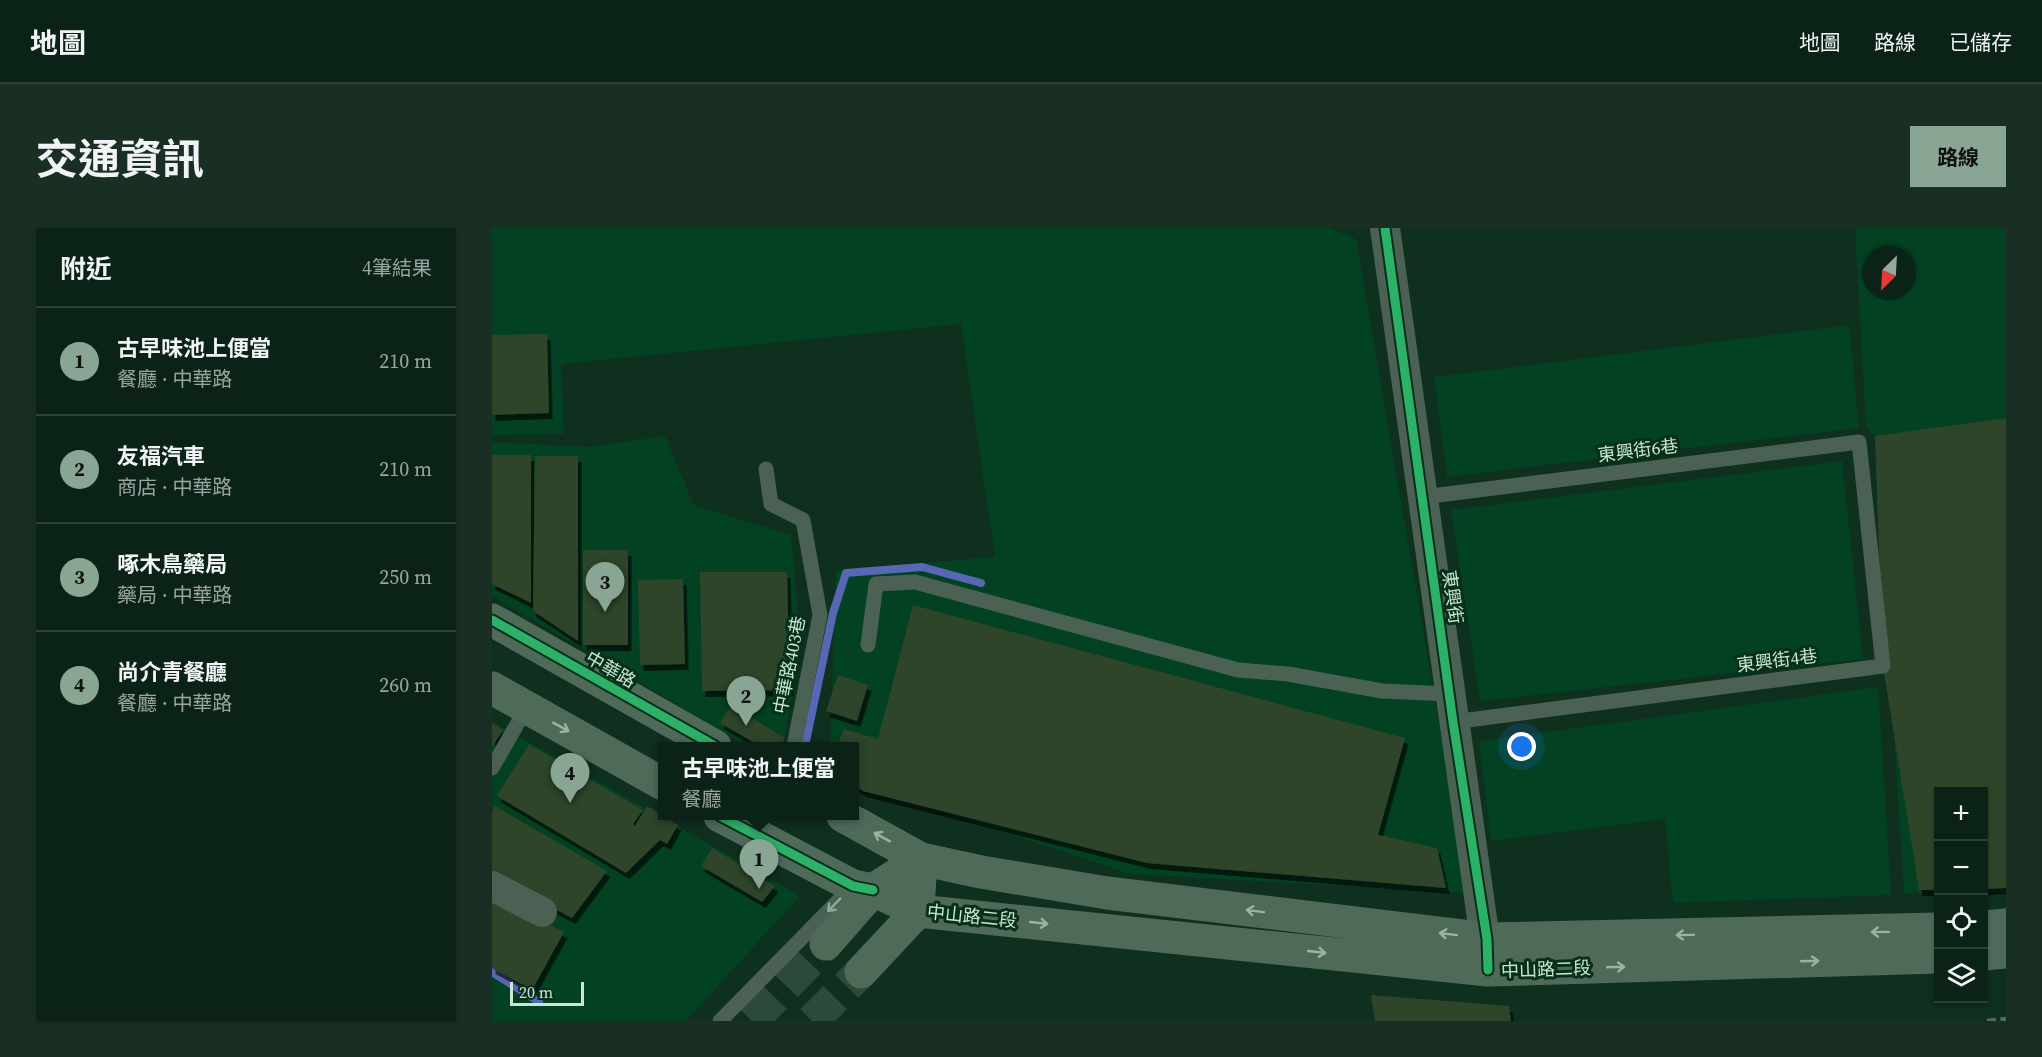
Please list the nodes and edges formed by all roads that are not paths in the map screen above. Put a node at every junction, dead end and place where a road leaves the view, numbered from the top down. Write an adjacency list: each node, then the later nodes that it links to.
1 (1385, 228): 4 (street, 東興街)
2 (1859, 442): 4 (lane, 東興街6巷); 9 (lane, 東興街4巷)
3 (766, 469): 11 (lane, 中華路403巷)
4 (1423, 496): 9 (street, 東興街)
5 (492, 620): 10 (main road, 中華路)
6 (868, 645): 9 (lane)
7 (492, 688): 8 (main road)
8 (527, 707): 12 (lane); 13 (main road, one-way to 13)
9 (1451, 708): 27 (street, 東興街)
10 (706, 742)
11 (795, 742)
12 (492, 768)
13 (658, 781)
14 (728, 820): 18 (main road)
15 (850, 820): 16 (main road, one-way to 15)
16 (921, 859): 18 (main road); 19 (main road); 27 (main road, 中山路二段, one-way to 16)
17 (492, 886): 20 (street)
18 (863, 888): 19 (main road, 中山路二段); 24 (main road); 30 (lane, one-way to 30)
19 (918, 910): 27 (main road, 中山路二段, one-way to 27); 29 (main road)
20 (542, 912)
21 (2006, 925): 22 (main road)
22 (1988, 927)
23 (1934, 929): 27 (main road, 中山路二段, one-way to 27)
24 (826, 945)
25 (2006, 952): 26 (main road)
26 (1988, 954)
27 (1487, 955): 28 (main road, 中山路二段, one-way to 28)
28 (1934, 957)
29 (861, 972)
30 (720, 1021)

